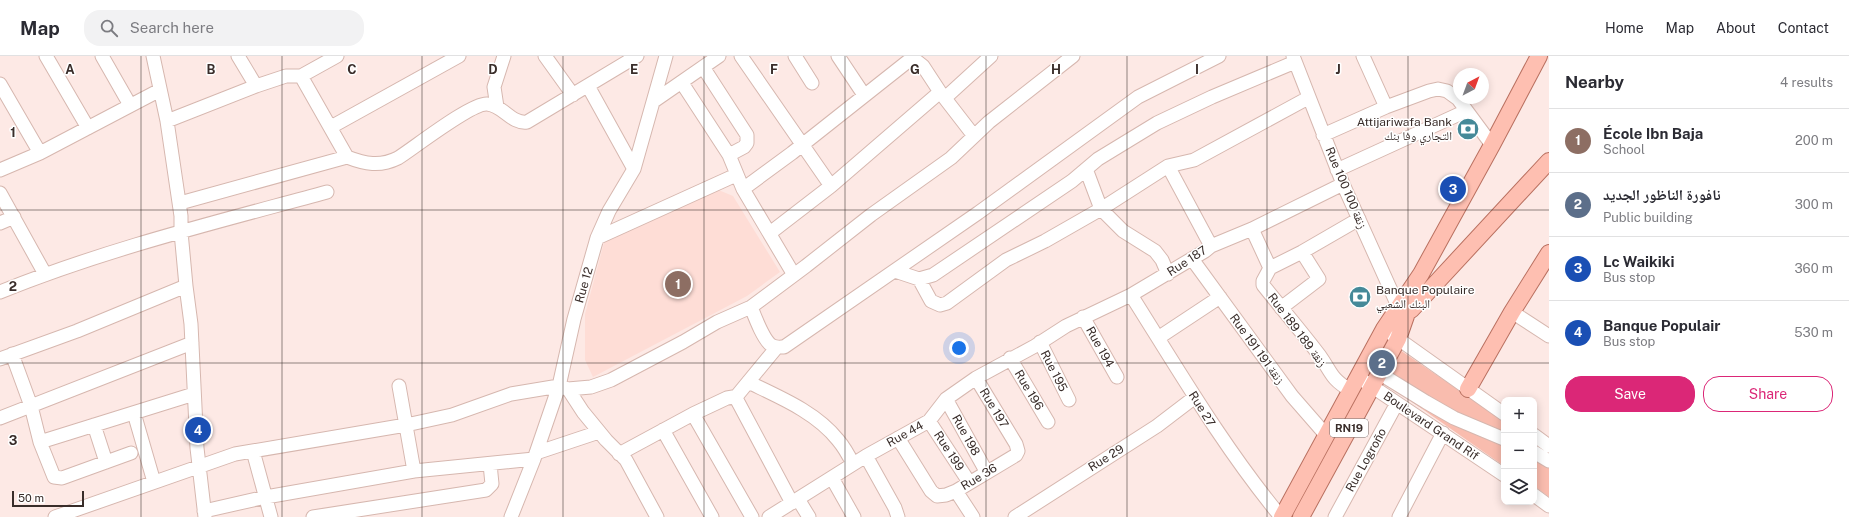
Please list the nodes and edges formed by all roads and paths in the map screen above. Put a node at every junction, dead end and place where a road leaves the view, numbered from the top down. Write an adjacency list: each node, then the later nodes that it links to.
1 (46, 56): 40 (street)
2 (102, 56): 34 (street)
3 (153, 56): 28 (street)
4 (238, 56): 26 (street)
5 (337, 56): 22 (street)
6 (459, 56): 39 (street)
7 (504, 56): 35 (street)
8 (545, 56): 29 (street)
9 (637, 56): 27 (street)
10 (666, 56): 33 (street, Rue 12)
11 (719, 56): 21 (street)
12 (741, 56): 43 (street)
13 (794, 56): 24 (street)
14 (838, 56): 30 (street)
15 (991, 56): 31 (street)
16 (1073, 56): 42 (street)
17 (1219, 56): 74 (street)
18 (1363, 56): 36 (street)
19 (1539, 56): 44 (main road, RN19)
20 (1294, 59): 32 (street, Rue 100 زنقة 100); 51 (street)
21 (703, 67): 23 (street); 46 (street)
22 (301, 76): 26 (street); 39 (street)
23 (682, 83): 33 (street); 46 (street)
24 (812, 83)
25 (0, 84): 45 (street)
26 (256, 86): 38 (street)
27 (588, 86): 29 (street); 50 (street)
28 (160, 90): 34 (street); 38 (street)
29 (573, 95): 35 (street)
30 (864, 95): 31 (street); 43 (street)
31 (942, 95): 42 (street); 56 (street)
32 (1308, 98): 41 (street, Rue 100 زنقة 100); 49 (street)
33 (654, 101): 50 (street, Rue 12)
34 (130, 105): 40 (street)
35 (497, 107): 47 (street)
36 (1386, 107): 37 (street); 41 (street)
37 (1466, 111): 44 (street); 53 (street)
38 (167, 121): 60 (street)
39 (331, 127): 47 (street)
40 (88, 128): 45 (street)
41 (1324, 135): 53 (street, Rue 100 زنقة 100)
42 (974, 136): 77 (street)
43 (802, 145): 56 (street); 57 (street)
44 (1492, 146): 85 (main road, RN19)
45 (40, 153): 52 (street)
46 (728, 155): 54 (street)
47 (347, 157): 60 (street)
48 (1549, 161): 85 (main road)
49 (1168, 166): 61 (street); 69 (street)
50 (634, 168): 68 (street, Rue 12)
51 (1086, 169): 61 (street); 78 (street)
52 (0, 170)
53 (1337, 170): 55 (street, Rue 100 زنقة 100)
54 (736, 174): 57 (street); 68 (street)
55 (1343, 184): 63 (street, Rue 100 زنقة 100); 65 (street, Rue 187)
56 (831, 186): 67 (street)
57 (742, 189): 67 (street)
58 (327, 192): 66 (street)
59 (0, 193): 62 (street)
60 (180, 203): 66 (street)
61 (1101, 209): 76 (street); 78 (street)
62 (14, 217): 64 (street); 75 (street)
63 (1359, 218): 70 (street); 85 (street, Rue 100 زنقة 100)
64 (0, 223)
65 (1252, 229): 69 (street, Rue 187); 73 (street)
66 (181, 232): 75 (street); 79 (street)
67 (770, 233): 77 (street)
68 (597, 238): 103 (street, Rue 12)
69 (1212, 246): 72 (street, Rue 187)
70 (1302, 252): 73 (street); 84 (street)
71 (1549, 253): 86 (main road)
72 (1192, 259): 76 (street, Rue 187); 82 (street, Rue 191 زنقة 191)
73 (1270, 268): 84 (street, Rue 189 زنقة 189)
74 (895, 271): 78 (street); 94 (street)
75 (45, 274): 80 (street)
76 (1168, 274): 81 (street, Rue 187)
77 (794, 275): 83 (street)
78 (919, 279)
79 (186, 286): 92 (street); 95 (street)
80 (0, 292)
81 (1131, 295): 87 (street, Rue 187); 90 (street, Rue 27)
82 (1220, 298): 90 (street); 123 (street, Rue 191 زنقة 191)
83 (751, 307): 94 (street); 103 (street)
84 (1281, 308): 101 (street, Rue 189 زنقة 189)
85 (1403, 310): 88 (main road, RN19); 91 (main road, RN19)
86 (1512, 312): 89 (street); 104 (main road)
87 (1084, 317): 93 (street, Rue 187); 97 (street, Rue 194)
88 (1384, 329): 91 (street); 101 (main road, RN19)
89 (1549, 336)
90 (1158, 338): 106 (street, Rue 27)
91 (1398, 339): 99 (main road, RN19); 104 (street)
92 (192, 343): 105 (street); 111 (street)
93 (1038, 344): 96 (street, Rue 44); 109 (street, Rue 195)
94 (777, 347): 100 (street)
95 (6, 356): 111 (street)
96 (1010, 358): 98 (street, Rue 44); 117 (street, Rue 196)
97 (1117, 377)
98 (976, 378): 108 (street, Rue 44); 125 (street, Rue 197)
99 (1375, 380): 101 (street, Boulevard Grand Rif); 110 (street, Boulevard Grand Rif); 126 (street); 168 (main road, RN19)
100 (748, 382): 107 (street); 139 (street)
101 (1354, 384): 123 (main road, RN19)
102 (399, 386): 119 (street)
103 (563, 387): 119 (street); 121 (street); 134 (street, Rue 12)
104 (1468, 389): 112 (street)
105 (194, 394): 113 (street); 140 (street)
106 (1195, 397): 166 (street, Rue 29); 167 (street, Rue 27)
107 (735, 398): 114 (street); 150 (street)
108 (946, 399): 116 (street, Rue 44); 142 (street, Rue 198)
109 (1069, 400)
110 (1397, 403): 122 (street, Boulevard Grand Rif); 169 (street, Rue Logroño)
111 (31, 406): 115 (street); 128 (street)
112 (1501, 412)
113 (134, 413): 118 (street); 145 (street)
114 (693, 414): 120 (street); 160 (street)
115 (0, 418)
116 (929, 421): 124 (street, Rue 44); 146 (street, Rue 199)
117 (1048, 422)
118 (94, 425): 128 (street); 137 (street)
119 (406, 425): 130 (street); 141 (street)
120 (663, 430): 132 (street); 159 (street)
121 (599, 432): 132 (street); 134 (street)
122 (1443, 433): 143 (street, Boulevard Grand Rif); 153 (street)
123 (1326, 435): 167 (main road, RN19)
124 (898, 438): 135 (street, Rue 44); 147 (street, Rue 36)
125 (1013, 438): 142 (street, Rue 36)
126 (1501, 438)
127 (1537, 438): 129 (street)
128 (40, 442): 137 (street)
129 (1549, 446)
130 (254, 451): 140 (street); 148 (street)
131 (131, 453): 137 (street)
132 (619, 454): 158 (street)
133 (1537, 454): 136 (street)
134 (535, 456): 138 (street); 157 (street, Rue 12)
135 (866, 456): 139 (street, Rue 44); 164 (street)
136 (1549, 461)
137 (106, 462)
138 (490, 464): 141 (street); 156 (street)
139 (853, 464): 144 (street, Rue 44)
140 (199, 467): 145 (street); 152 (street)
141 (414, 471): 148 (street)
142 (986, 471): 146 (street, Rue 36)
143 (1501, 473)
144 (832, 478): 150 (street, Rue 44); 163 (street)
145 (154, 482): 154 (street)
146 (969, 482): 147 (street, Rue 36)
147 (956, 491): 165 (street)
148 (266, 497): 152 (street); 155 (street)
149 (1537, 497): 151 (street)
150 (795, 501): 161 (street, Rue 44); 162 (street)
151 (1549, 506)
152 (204, 514)
153 (1402, 516)
154 (55, 517)
155 (271, 517)
156 (313, 517)
157 (511, 517)
158 (657, 517)
159 (712, 517)
160 (752, 517)
161 (769, 517)
162 (809, 517)
163 (854, 517)
164 (898, 517)
165 (974, 517)
166 (1015, 517)
167 (1282, 517)
168 (1301, 517)
169 (1335, 517)

